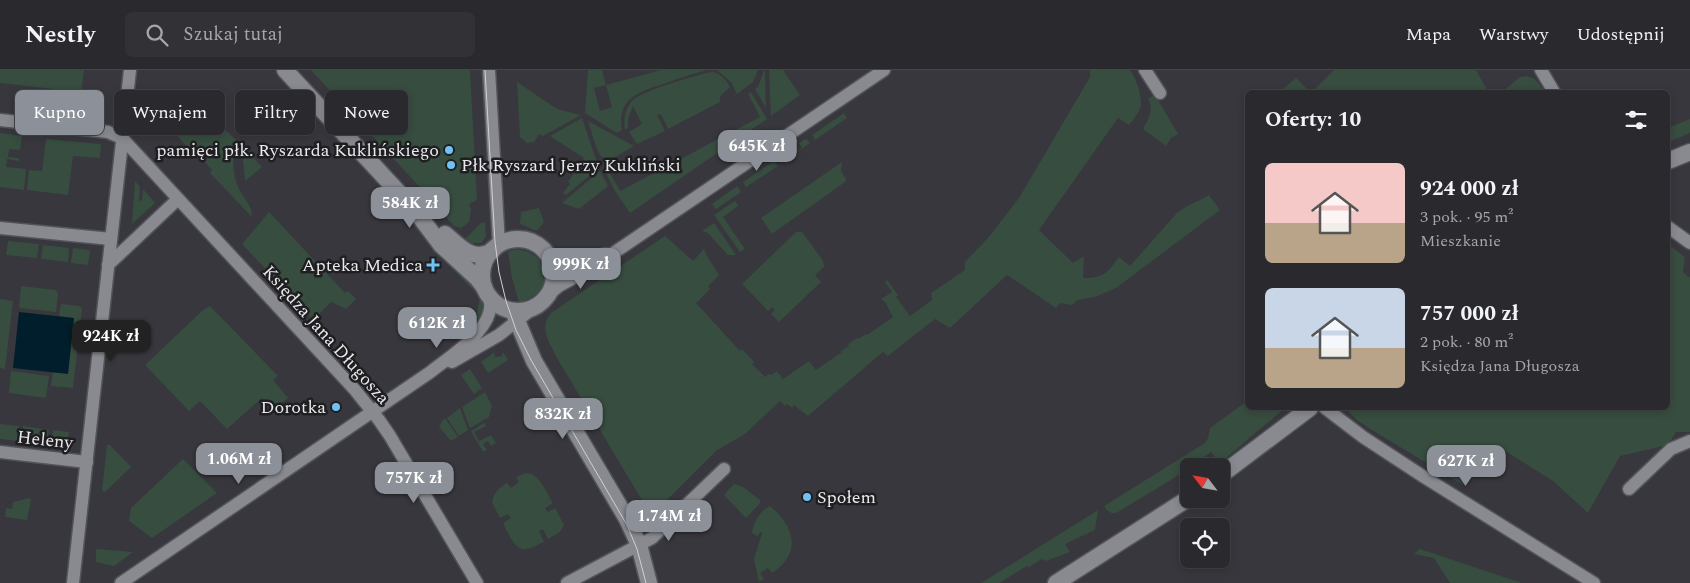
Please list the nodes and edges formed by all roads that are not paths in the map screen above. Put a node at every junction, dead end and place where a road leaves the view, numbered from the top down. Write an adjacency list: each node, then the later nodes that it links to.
1 (130, 70): 10 (street)
2 (285, 70): 14 (street)
3 (489, 70): 19 (street)
4 (884, 70): 20 (street)
5 (1145, 70): 8 (street)
6 (1541, 70): 7 (street)
7 (1553, 90)
8 (1160, 93)
9 (0, 120): 10 (street)
10 (122, 138): 13 (street, Księdza Jana Długosza); 17 (street)
11 (1690, 152): 12 (street)
12 (1670, 160)
13 (178, 199): 22 (street); 29 (street, Księdza Jana Długosza)
14 (414, 209): 19 (street); 23 (street)
15 (0, 228): 17 (street)
16 (1670, 228): 18 (street)
17 (110, 239): 22 (street)
18 (1690, 243)
19 (495, 248): 21 (street); 23 (street)
20 (615, 252): 21 (street); 24 (street)
21 (548, 256): 24 (street)
22 (108, 265): 32 (street)
23 (486, 291): 25 (street); 26 (street)
24 (542, 301): 25 (street)
25 (515, 316): 26 (street); 37 (street)
26 (429, 373): 29 (street)
27 (1307, 410): 34 (street)
28 (1327, 410): 44 (street)
29 (372, 411): 40 (street); 41 (street, Księdza Jana Długosza)
30 (1690, 441): 35 (street)
31 (0, 452): 32 (street, Heleny)
32 (87, 462): 39 (street)
33 (724, 468): 37 (street)
34 (1230, 468)
35 (1629, 489)
36 (1180, 504): 43 (street)
37 (639, 545): 38 (street); 42 (street)
38 (648, 580)
39 (73, 583)
40 (121, 583)
41 (477, 583)
42 (567, 583)
43 (1056, 583)
44 (1594, 583)

